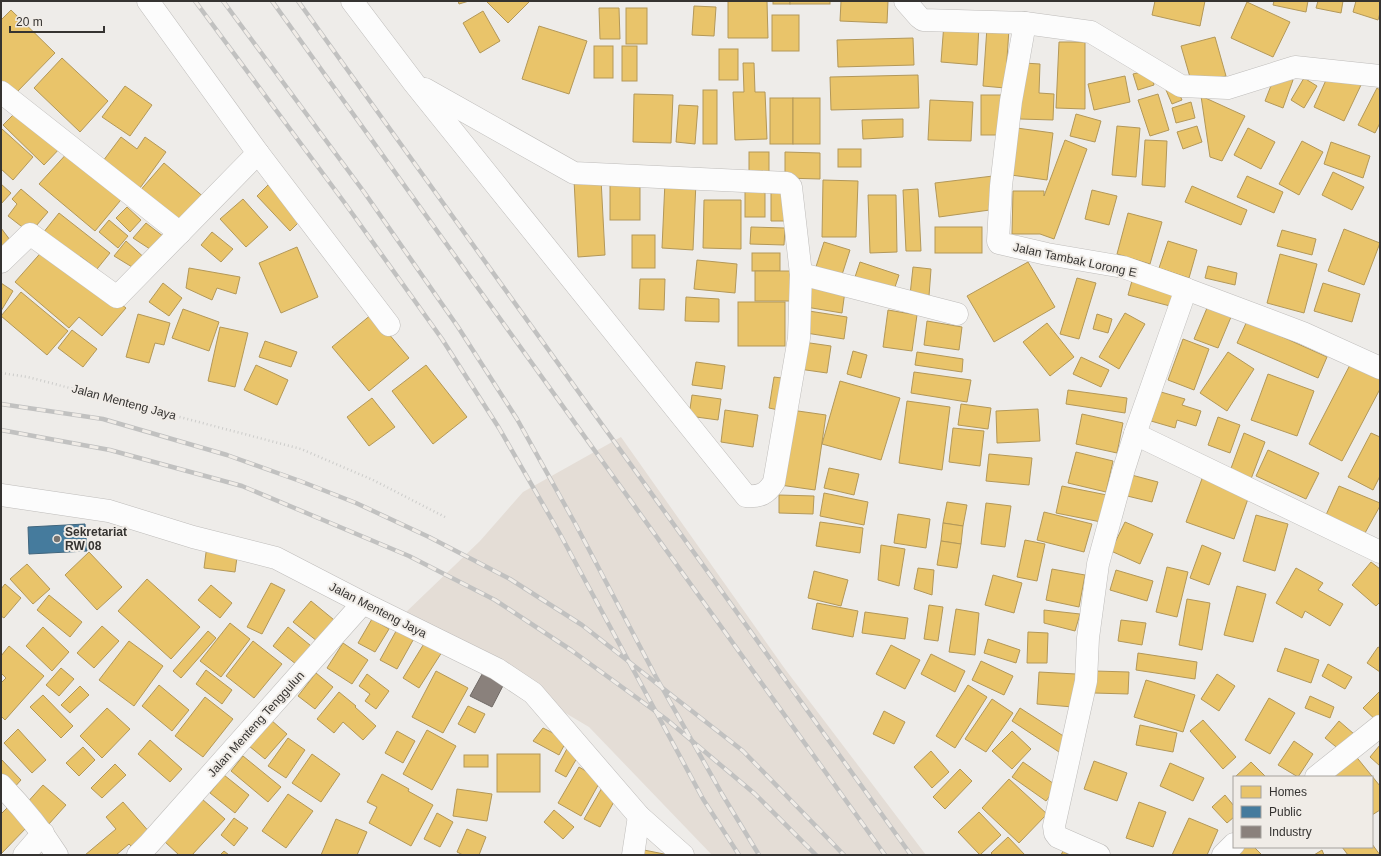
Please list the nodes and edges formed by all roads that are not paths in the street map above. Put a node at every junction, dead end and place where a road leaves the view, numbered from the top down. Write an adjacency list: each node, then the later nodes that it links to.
1 (148, 1): 8 (street)
2 (352, 1): 6 (street)
3 (905, 1): 4 (street)
4 (1025, 23): 5 (street); 12 (street, Jalan Tambak Lorong E)
5 (1380, 76)
6 (414, 83): 11 (street); 11 (street)
7 (1, 92): 9 (street)
8 (258, 153): 9 (street); 14 (street)
9 (180, 233): 10 (street)
10 (1, 262)
11 (802, 274): 13 (street)
12 (1186, 289): 15 (street, Jalan Tambak Lorong E); 16 (street)
13 (957, 314)
14 (389, 325)
15 (1380, 368)
16 (1135, 434): 18 (street); 31 (street)
17 (1, 495): 19 (street, Jalan Menteng Jaya)
18 (1380, 552)
19 (363, 603): 23 (street, Jalan Menteng Jaya); 26 (street, Jalan Menteng Tenggulun)
20 (1380, 726): 21 (street)
21 (1317, 776)
22 (1, 785): 24 (street)
23 (639, 816): 29 (street); 30 (street, Jalan Menteng Jaya)
24 (43, 833): 27 (street); 28 (street)
25 (1233, 845): 32 (street)
26 (149, 851)
27 (24, 855)
28 (57, 855)
29 (633, 855)
30 (683, 855)
31 (1099, 855)
32 (1223, 855)

